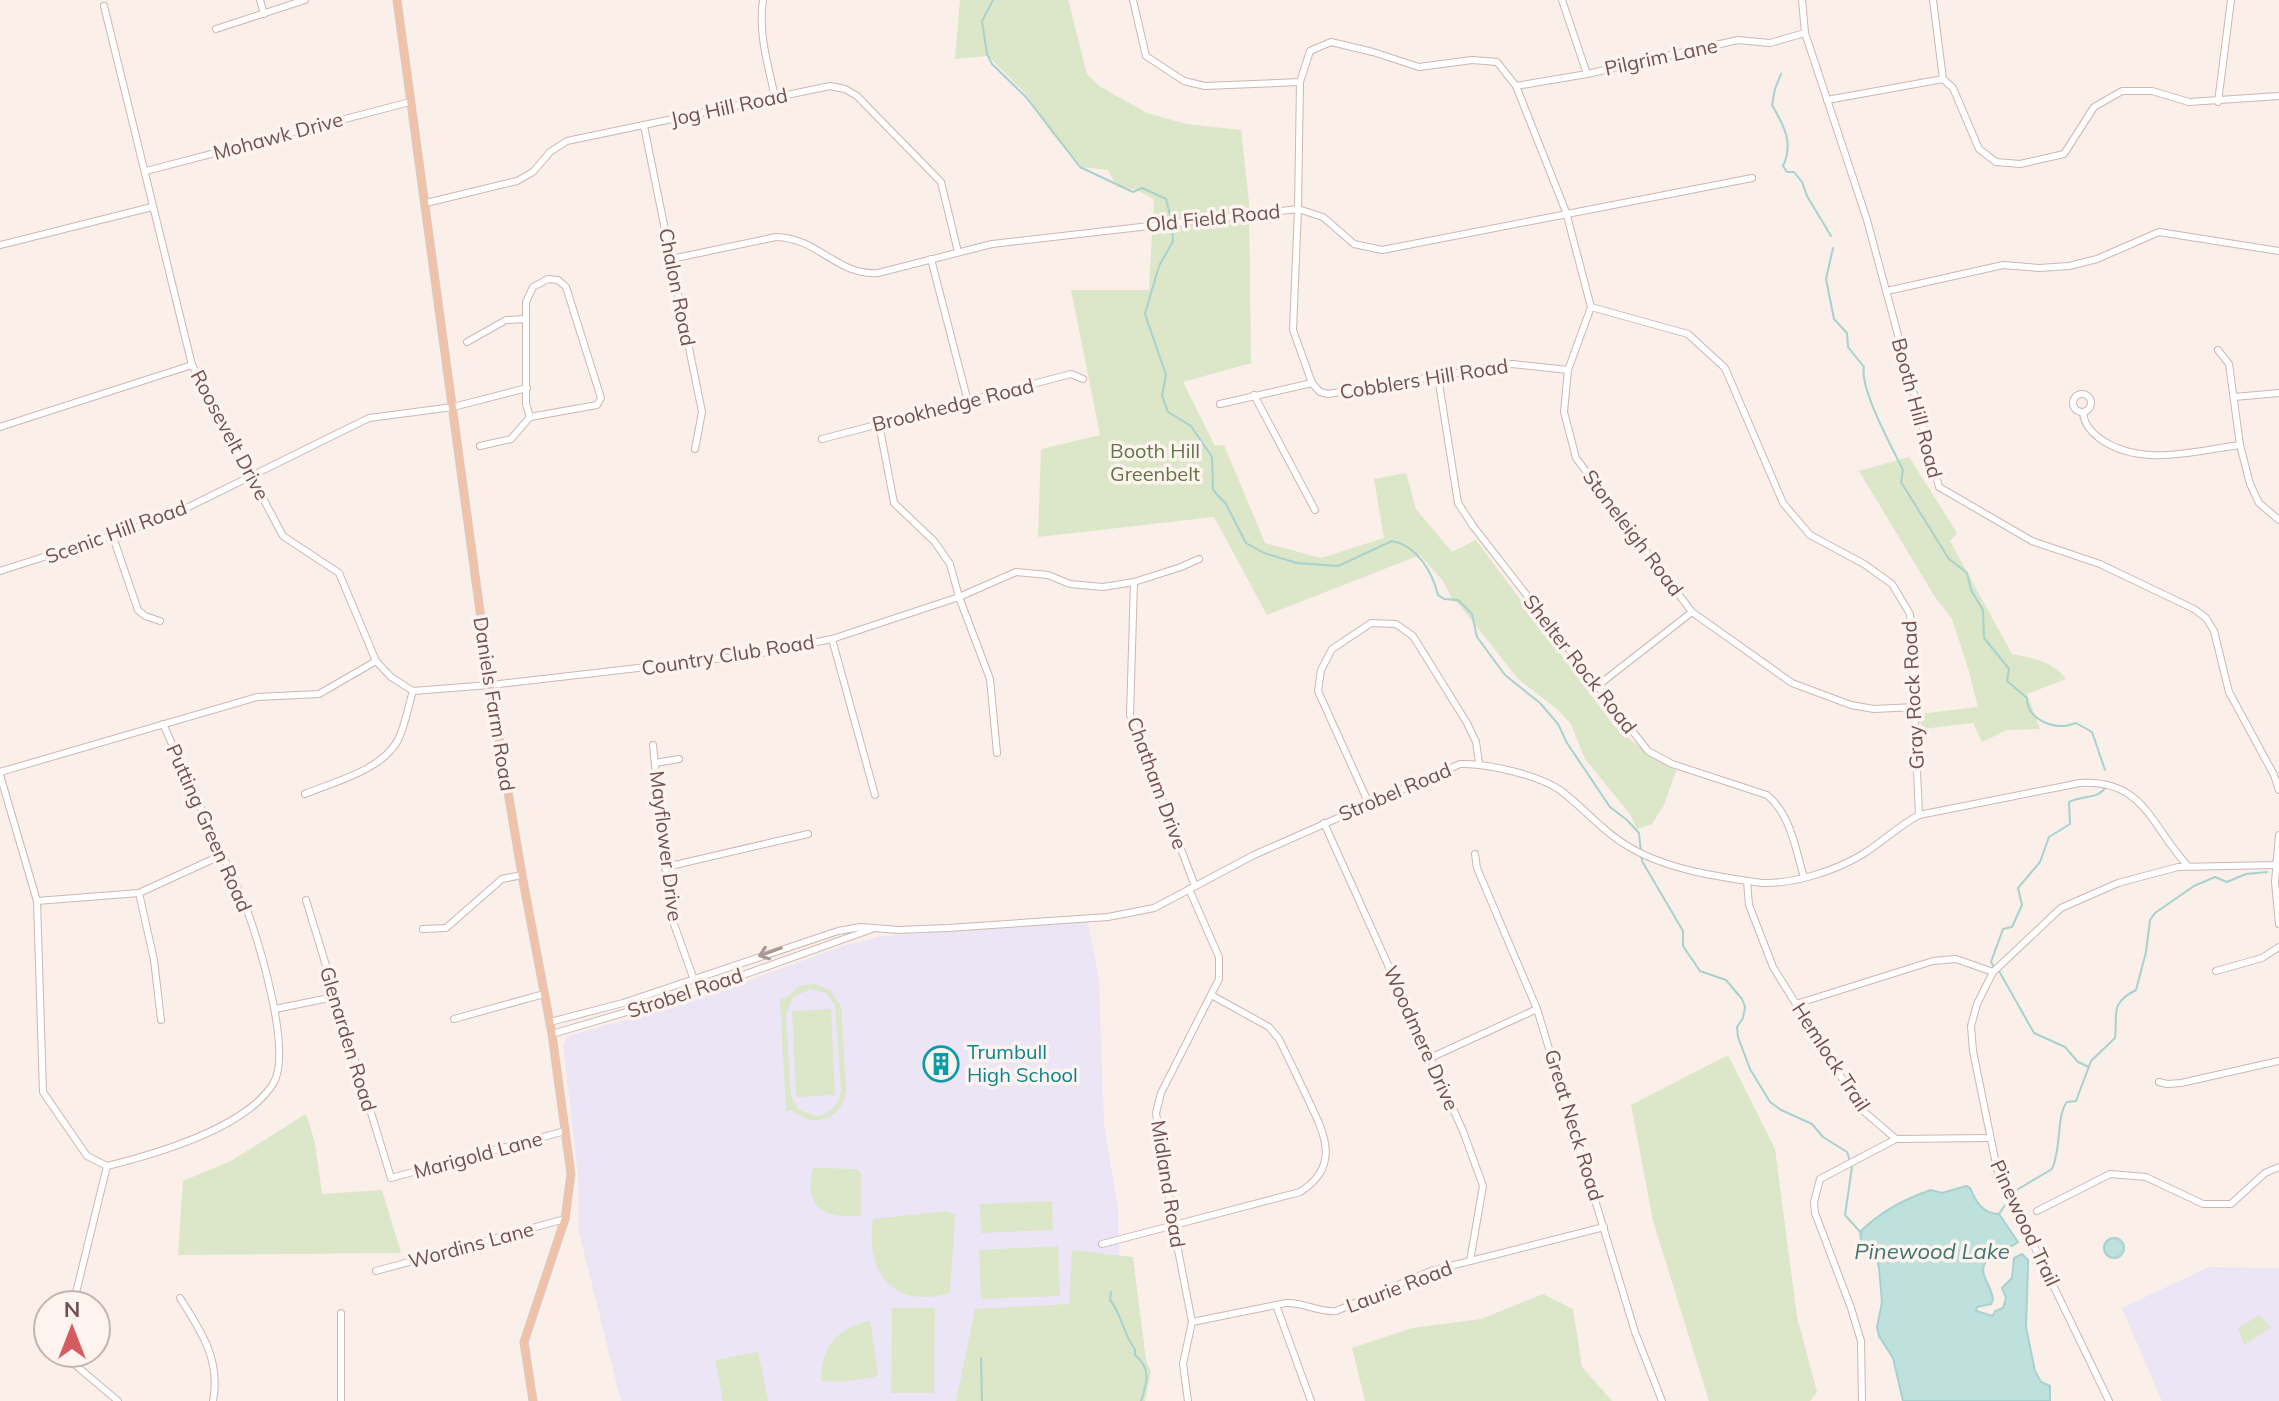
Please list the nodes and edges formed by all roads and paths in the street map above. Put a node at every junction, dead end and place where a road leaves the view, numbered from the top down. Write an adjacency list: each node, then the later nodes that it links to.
1 (260, 0): 11 (street)
2 (305, 0): 11 (street)
3 (397, 0): 21 (main road, Daniels Farm Road)
4 (763, 0): 19 (street)
5 (1133, 0): 16 (street)
6 (1562, 0): 14 (street)
7 (1802, 0): 13 (street, Booth Hill Road)
8 (1933, 0): 15 (street)
9 (2231, 0): 22 (street)
10 (104, 6): 24 (street, Roosevelt Drive)
11 (264, 14): 12 (street)
12 (216, 29)
13 (1805, 33): 14 (street, Pilgrim Lane); 20 (street, Booth Hill Road)
14 (1587, 74): 17 (street, Pilgrim Lane)
15 (1943, 79): 20 (street); 22 (street)
16 (1300, 82): 17 (street); 28 (street)
17 (1516, 86): 29 (street)
18 (2279, 96): 22 (street)
19 (775, 97): 23 (street, Jog Hill Road); 32 (street, Jog Hill Road)
20 (1827, 100): 35 (street, Booth Hill Road)
21 (410, 102): 24 (street, Mohawk Drive); 26 (main road, Daniels Farm Road)
22 (2218, 102)
23 (644, 126): 26 (street, Jog Hill Road); 33 (street, Chalon Road)
24 (146, 171): 27 (street, Roosevelt Drive)
25 (1752, 178): 29 (street, Old Field Road)
26 (426, 203): 51 (main road, Daniels Farm Road)
27 (152, 207): 30 (street); 40 (street, Roosevelt Drive)
28 (1298, 209): 29 (street, Old Field Road); 32 (street, Old Field Road); 44 (street)
29 (1566, 212): 36 (street)
30 (0, 245)
31 (2279, 251): 35 (street)
32 (958, 252): 34 (street, Old Field Road)
33 (671, 259): 34 (street, Old Field Road); 59 (street, Chalon Road)
34 (931, 259): 49 (street)
35 (1887, 291): 83 (street, Booth Hill Road)
36 (1591, 307): 41 (street, Stoneleigh Road); 75 (street, Gray Rock Road)
37 (525, 319): 38 (street); 45 (street); 53 (street)
38 (467, 342)
39 (2218, 350): 48 (street)
40 (192, 365): 55 (street); 60 (street, Roosevelt Drive)
41 (1568, 370): 42 (street, Cobblers Hill Road); 68 (street, Stoneleigh Road)
42 (1438, 377): 44 (street, Cobblers Hill Road); 73 (street, Shelter Rock Road)
43 (1083, 379): 49 (street, Brookhedge Road)
44 (1312, 383): 47 (street)
45 (527, 388): 51 (street, Scenic Hill Road); 53 (street)
46 (2279, 393): 48 (street)
47 (1254, 395): 50 (street); 61 (street)
48 (2234, 397): 57 (street)
49 (968, 402): 54 (street, Brookhedge Road)
50 (1220, 404)
51 (453, 407): 60 (street, Scenic Hill Road); 72 (main road, Daniels Farm Road)
52 (2083, 413): 57 (street)
53 (530, 417): 58 (street)
54 (879, 424): 56 (street, Brookhedge Road); 67 (street)
55 (0, 427)
56 (822, 439)
57 (2240, 445): 62 (street)
58 (480, 446)
59 (695, 449)
60 (252, 474): 63 (street, Scenic Hill Road); 71 (street, Roosevelt Drive)
61 (1315, 510)
62 (2279, 520)
63 (113, 537): 65 (street, Scenic Hill Road); 69 (street)
64 (1199, 559): 66 (street, Country Club Road)
65 (0, 571)
66 (1134, 582): 67 (street, Country Club Road); 99 (street, Chatham Drive)
67 (959, 597): 70 (street, Country Club Road); 78 (street)
68 (1692, 612): 73 (street); 75 (street, Stoneleigh Road)
69 (160, 621)
70 (832, 639): 72 (street, Country Club Road); 85 (street)
71 (376, 661): 74 (street, Roosevelt Drive); 76 (street)
72 (490, 685): 74 (street); 96 (main road, Daniels Farm Road)
73 (1596, 687): 97 (street, Shelter Rock Road)
74 (413, 691): 84 (street)
75 (1915, 707): 87 (street, Gray Rock Road)
76 (163, 724): 82 (street); 92 (street, Putting Green Road)
77 (653, 745): 80 (street, Mayflower Drive)
78 (997, 753)
79 (679, 759): 80 (street)
80 (655, 763): 95 (street, Mayflower Drive)
81 (1479, 763): 86 (street, Strobel Road); 86 (street); 98 (street, Strobel Road)
82 (0, 774): 102 (street)
83 (2279, 790)
84 (305, 794)
85 (875, 795)
86 (1369, 804): 88 (street, Strobel Road)
87 (1919, 815): 93 (street, Strobel Road); 97 (street, Strobel Road)
88 (1324, 823): 99 (street, Strobel Road); 123 (street, Woodmere Drive)
89 (808, 834): 95 (street)
90 (2279, 835): 94 (street)
91 (1475, 854): 118 (street, Great Neck Road)
92 (222, 855): 100 (street); 117 (street, Putting Green Road)
93 (2187, 865): 94 (street, Pinewood Trail); 109 (street, Pinewood Trail)
94 (2276, 865): 103 (street)
95 (666, 867): 111 (street, Mayflower Drive)
96 (522, 875): 104 (street); 113 (main road, Daniels Farm Road)
97 (1804, 877): 98 (street, Strobel Road)
98 (1747, 881): 116 (street, Hemlock Trail)
99 (1192, 887): 105 (street, Strobel Road); 114 (street, Midland Road)
100 (139, 893): 102 (street); 120 (street)
101 (306, 900): 115 (street, Glenarden Road)
102 (37, 901): 129 (street)
103 (2279, 924)
104 (423, 929)
105 (872, 929): 106 (street, Strobel Road); 107 (street, Strobel Road)
106 (813, 938): 107 (street); 111 (street, Strobel Road, one-way to 111)
107 (816, 947): 112 (street, Strobel Road)
108 (2279, 947): 110 (street)
109 (1996, 969): 116 (street); 127 (street, Pinewood Trail)
110 (2216, 971)
111 (694, 980): 112 (street, Mayflower Drive); 121 (street, Strobel Road)
112 (698, 991): 122 (street, Strobel Road)
113 (544, 994): 119 (street); 121 (main road, Daniels Farm Road)
114 (1213, 996): 134 (street, Midland Road); 134 (street)
115 (334, 997): 117 (street); 131 (street, Glenarden Road)
116 (1796, 1004): 128 (street, Hemlock Trail)
117 (275, 1009): 129 (street, Putting Green Road)
118 (1537, 1009): 123 (street); 135 (street, Great Neck Road)
119 (454, 1019)
120 (161, 1020)
121 (550, 1022): 122 (main road, Daniels Farm Road)
122 (552, 1034): 126 (main road, Daniels Farm Road)
123 (1430, 1058): 137 (street, Woodmere Drive)
124 (2279, 1061): 125 (street)
125 (2159, 1082)
126 (565, 1131): 131 (street, Marigold Lane); 133 (main road, Daniels Farm Road)
127 (1989, 1138): 128 (street); 153 (street, Pinewood Trail)
128 (1896, 1139): 152 (street)
129 (107, 1166): 139 (street)
130 (2279, 1167): 132 (street)
131 (391, 1178)
132 (2037, 1211)
133 (565, 1219): 138 (street, Wordins Lane); 148 (main road, Daniels Farm Road)
134 (1173, 1224): 136 (street); 143 (street, Midland Road)
135 (1604, 1227): 137 (street, Laurie Road); 151 (street, Great Neck Road)
136 (1102, 1244)
137 (1470, 1261): 141 (street, Laurie Road)
138 (376, 1271)
139 (77, 1289)
140 (180, 1298): 146 (street)
141 (1276, 1305): 143 (street, Laurie Road); 150 (street)
142 (341, 1313): 147 (street)
143 (1192, 1322): 149 (street, Midland Road)
144 (78, 1369): 145 (street)
145 (118, 1401)
146 (213, 1401)
147 (341, 1401)
148 (533, 1401)
149 (1188, 1401)
150 (1311, 1401)
151 (1662, 1401)
152 (1862, 1401)
153 (2109, 1401)

